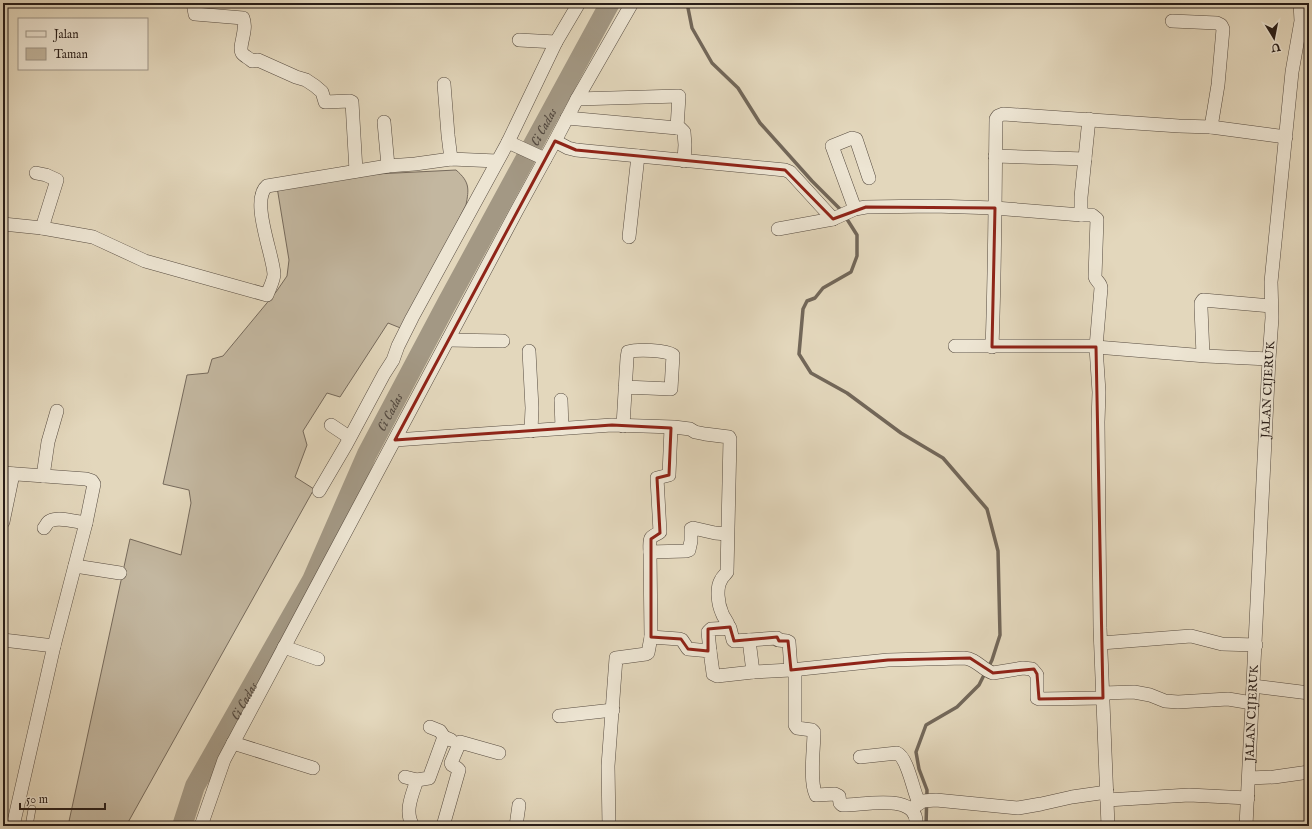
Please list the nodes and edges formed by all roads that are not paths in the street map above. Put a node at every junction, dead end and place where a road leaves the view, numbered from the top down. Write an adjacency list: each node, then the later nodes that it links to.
1 (193, 3): 26 (street)
2 (579, 3): 7 (street)
3 (632, 3): 9 (street)
4 (1300, 3): 15 (street, JALAN CIJERUK)
5 (1172, 21): 13 (street)
6 (519, 40): 7 (street)
7 (556, 42): 17 (street)
8 (444, 84): 21 (street)
9 (577, 99): 10 (street); 14 (street)
10 (567, 118): 14 (street); 16 (street)
11 (1089, 120): 13 (street); 19 (street); 22 (street)
12 (384, 122): 25 (street)
13 (1211, 127): 15 (street)
14 (677, 128): 24 (street)
15 (1286, 137): 37 (street, JALAN CIJERUK)
16 (556, 141): 18 (street); 20 (street)
17 (510, 143): 20 (street); 23 (street)
18 (638, 156): 24 (street); 36 (street)
19 (995, 156): 22 (street); 29 (street)
20 (542, 158): 38 (street)
21 (451, 159): 23 (street); 25 (street)
22 (1085, 159): 31 (street)
23 (496, 161): 54 (street)
24 (684, 161): 32 (street)
25 (388, 166): 26 (street)
26 (356, 171): 34 (street)
27 (36, 173): 34 (street)
28 (869, 178): 30 (street)
29 (995, 208): 30 (street); 31 (street); 41 (street)
30 (853, 210): 32 (street)
31 (1081, 215): 42 (street)
32 (835, 218): 35 (street)
33 (3, 224): 34 (street)
34 (42, 228)
35 (778, 229)
36 (629, 237)
37 (1271, 306): 44 (street); 45 (street, JALAN CIJERUK)
38 (448, 340): 39 (street); 55 (street)
39 (503, 341)
40 (955, 346): 41 (street)
41 (992, 346): 42 (street)
42 (1096, 347): 44 (street); 70 (street)
43 (528, 351): 53 (street)
44 (1203, 355): 45 (street)
45 (1269, 359): 71 (street, JALAN CIJERUK)
46 (625, 386): 50 (street)
47 (561, 400): 51 (street)
48 (56, 411): 57 (street)
49 (331, 425): 54 (street)
50 (623, 426): 51 (street); 52 (street)
51 (562, 428): 53 (street)
52 (671, 428): 62 (street); 63 (street)
53 (531, 431): 55 (street)
54 (349, 437): 58 (street)
55 (395, 440): 73 (street)
56 (8, 474): 57 (street); 59 (street)
57 (43, 476): 60 (street)
58 (319, 491)
59 (3, 522)
60 (86, 524): 61 (street); 64 (street)
61 (44, 528)
62 (727, 534): 63 (street); 66 (street)
63 (650, 552): 67 (street)
64 (75, 566): 65 (street); 72 (street)
65 (120, 573)
66 (729, 627): 69 (street); 74 (street)
67 (651, 637): 74 (street); 82 (street)
68 (3, 640): 72 (street)
69 (749, 640): 76 (street); 77 (street)
70 (1101, 644): 71 (street); 80 (street)
71 (1256, 645): 78 (street, JALAN CIJERUK)
72 (54, 646): 98 (street)
73 (284, 647): 75 (street); 87 (street)
74 (710, 651): 77 (street)
75 (318, 659)
76 (793, 670): 77 (street); 80 (street); 95 (street)
77 (753, 672)
78 (1253, 686): 79 (street); 81 (street, JALAN CIJERUK)
79 (1309, 693)
80 (1103, 696): 81 (street); 93 (street)
81 (1252, 703): 92 (street, JALAN CIJERUK)
82 (613, 710): 83 (street); 104 (street)
83 (559, 716)
84 (430, 727): 85 (street)
85 (444, 738): 86 (street); 101 (street)
86 (460, 742): 88 (street); 102 (street)
87 (233, 743): 90 (street); 100 (street)
88 (499, 753)
89 (860, 757): 95 (street)
90 (313, 768)
91 (1309, 772): 92 (street)
92 (1249, 778): 94 (street, JALAN CIJERUK)
93 (1107, 796): 94 (street); 95 (street); 106 (street)
94 (1248, 798): 107 (street, JALAN CIJERUK)
95 (921, 803): 105 (street)
96 (519, 805): 103 (street)
97 (32, 809): 99 (lane)
98 (13, 826)
99 (29, 826)
100 (201, 826)
101 (413, 826)
102 (443, 826)
103 (516, 826)
104 (609, 826)
105 (916, 826)
106 (1108, 826)
107 (1246, 826)

